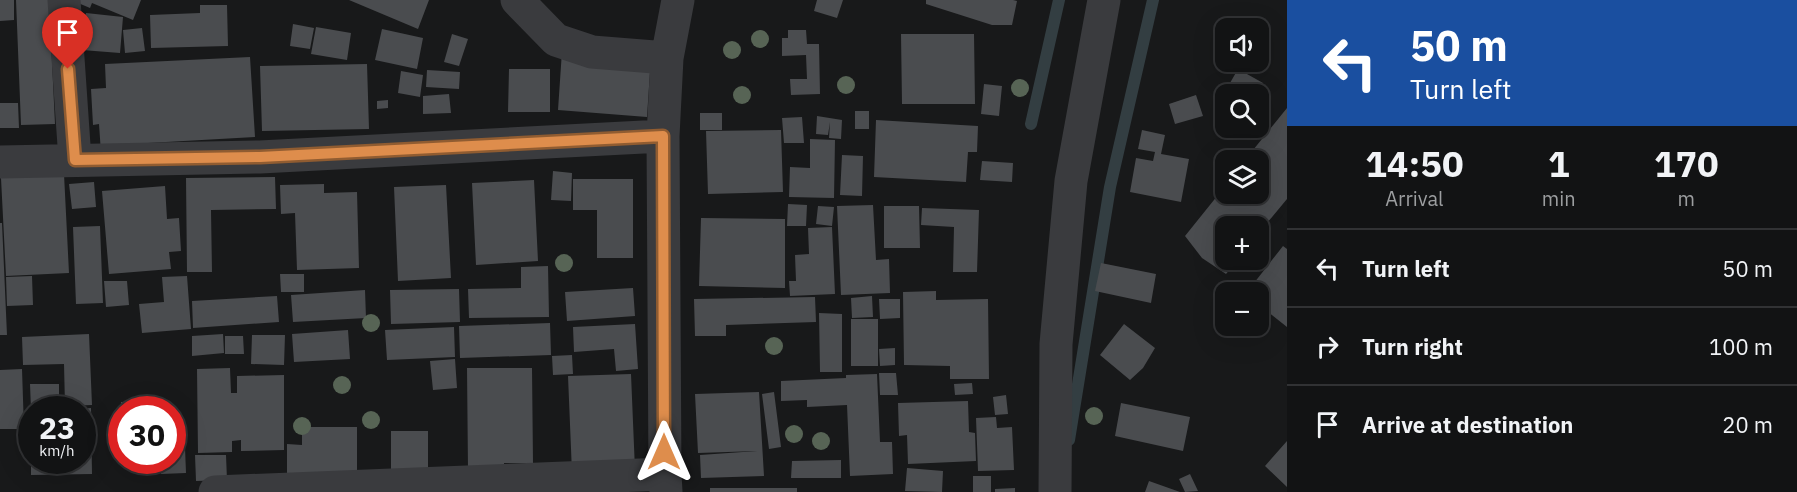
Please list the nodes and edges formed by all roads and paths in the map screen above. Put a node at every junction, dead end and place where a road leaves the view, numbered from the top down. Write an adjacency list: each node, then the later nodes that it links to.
1 (64, 0): 7 (street)
2 (517, 0): 5 (street)
3 (678, 0): 5 (street)
4 (1104, 0): 11 (street)
5 (667, 58): 6 (street)
6 (663, 136): 7 (street); 9 (street)
7 (75, 160): 8 (street)
8 (0, 162)
9 (665, 483): 10 (street)
10 (215, 492)
11 (1055, 492)

